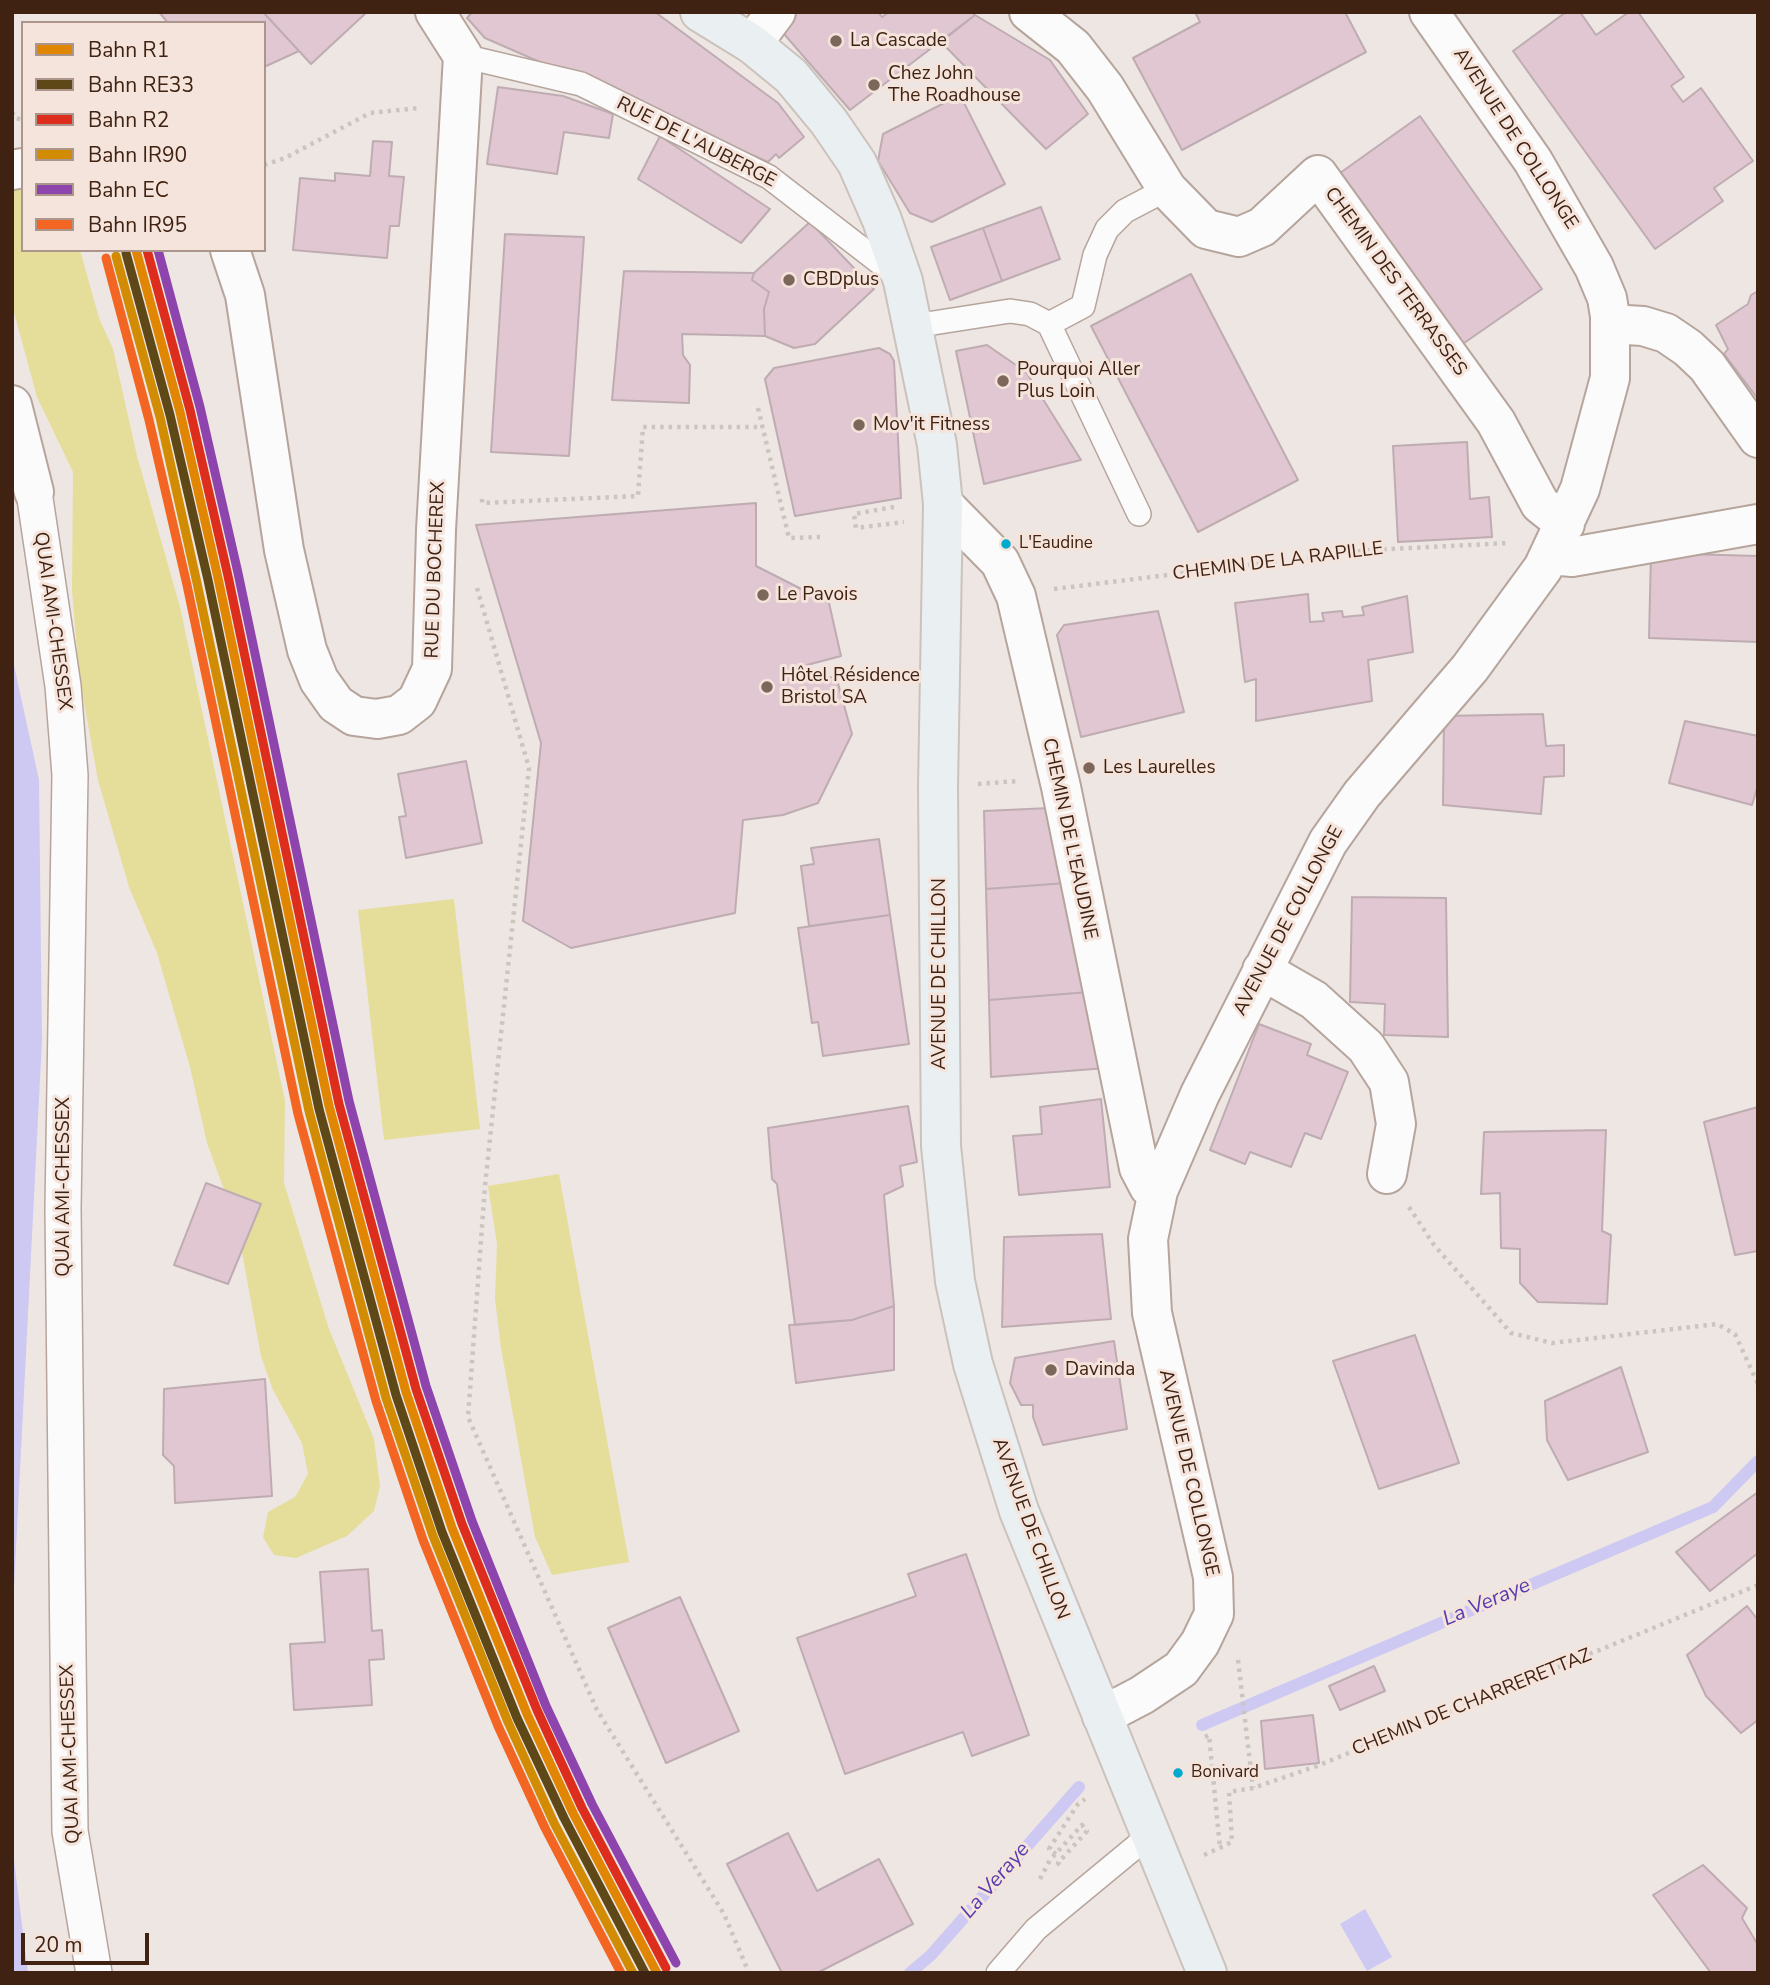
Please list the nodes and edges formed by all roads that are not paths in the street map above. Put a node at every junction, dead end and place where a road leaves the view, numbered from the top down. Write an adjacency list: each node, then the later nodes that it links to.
1 (435, 12): 7 (street)
2 (700, 12): 6 (main road, AVENUE DE CHILLON)
3 (776, 12): 6 (street)
4 (1029, 12): 8 (street, CHEMIN DES TERRASSES)
5 (1429, 12): 12 (street, AVENUE DE COLLONGE)
6 (752, 44): 10 (main road, AVENUE DE CHILLON)
7 (463, 56): 9 (street, RUE DU BOCHEREX); 10 (lane, RUE DE L'AUBERGE)
8 (1167, 189): 11 (lane); 20 (street, CHEMIN DES TERRASSES)
9 (231, 252)
10 (903, 281): 13 (main road, AVENUE DE CHILLON)
11 (1049, 324): 13 (lane); 18 (lane)
12 (1610, 324): 15 (street); 20 (street, AVENUE DE COLLONGE)
13 (914, 326): 17 (main road, AVENUE DE CHILLON)
14 (12, 405): 16 (street, QUAI AMI-CHESSEX)
15 (1758, 438)
16 (34, 492): 26 (street, QUAI AMI-CHESSEX)
17 (943, 504): 23 (street, CHEMIN DE L'EAUDINE); 24 (main road, AVENUE DE CHILLON)
18 (1139, 514)
19 (1758, 524): 20 (street)
20 (1558, 539): 21 (street, AVENUE DE COLLONGE)
21 (1262, 970): 22 (street); 23 (street, AVENUE DE COLLONGE)
22 (1387, 1174)
23 (1157, 1194): 24 (street, AVENUE DE COLLONGE)
24 (1102, 1716): 25 (main road, AVENUE DE CHILLON)
25 (1151, 1834): 27 (lane); 28 (main road, AVENUE DE CHILLON)
26 (94, 1973)
27 (998, 1973)
28 (1207, 1973)

